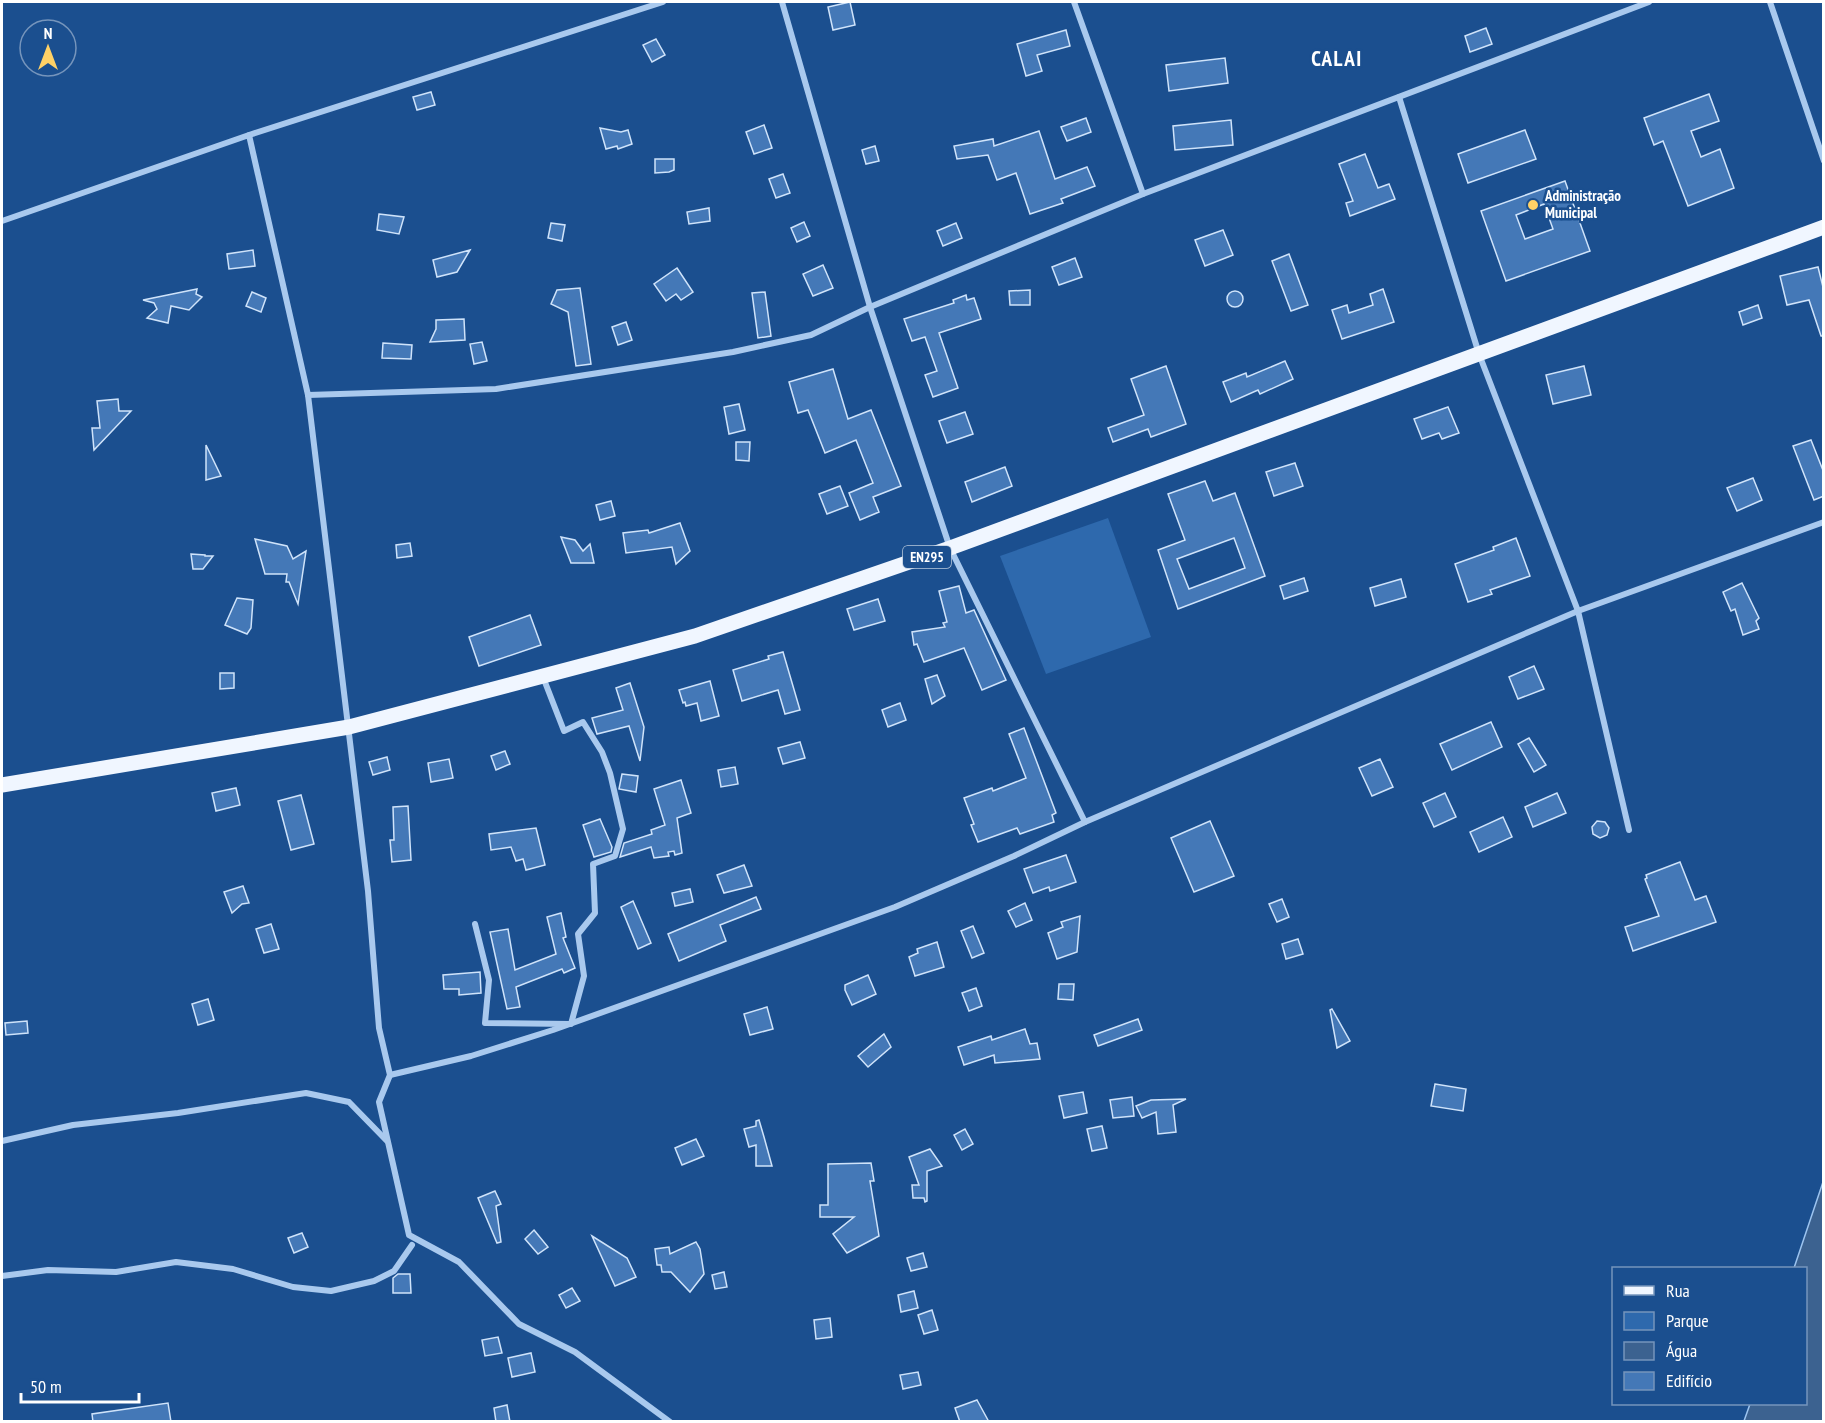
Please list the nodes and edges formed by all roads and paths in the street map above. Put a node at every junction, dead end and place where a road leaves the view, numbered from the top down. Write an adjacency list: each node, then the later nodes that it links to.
1 (663, 2): 7 (street)
2 (782, 2): 12 (street)
3 (1074, 2): 9 (street)
4 (1649, 2): 6 (street)
5 (1770, 2): 8 (street)
6 (1399, 97): 9 (street); 13 (street)
7 (249, 135): 10 (street); 14 (street)
8 (1824, 161)
9 (1143, 194): 12 (street)
10 (2, 221)
11 (1824, 227): 13 (main road, EN295)
12 (870, 308): 14 (street); 16 (street)
13 (1479, 354): 16 (main road, EN295); 17 (street)
14 (308, 395): 19 (street)
15 (1824, 522): 17 (street)
16 (950, 548): 18 (main road, EN295); 21 (street)
17 (1578, 611): 21 (street); 22 (street)
18 (543, 676): 19 (main road, EN295); 24 (street)
19 (349, 727): 20 (main road, EN295); 25 (street)
20 (2, 785)
21 (1085, 822): 24 (street)
22 (1629, 830)
23 (475, 924): 24 (street)
24 (571, 1024): 25 (street)
25 (390, 1076): 27 (street)
26 (2, 1141): 27 (street)
27 (388, 1142): 30 (street)
28 (412, 1245): 29 (street)
29 (2, 1276)
30 (670, 1422)

